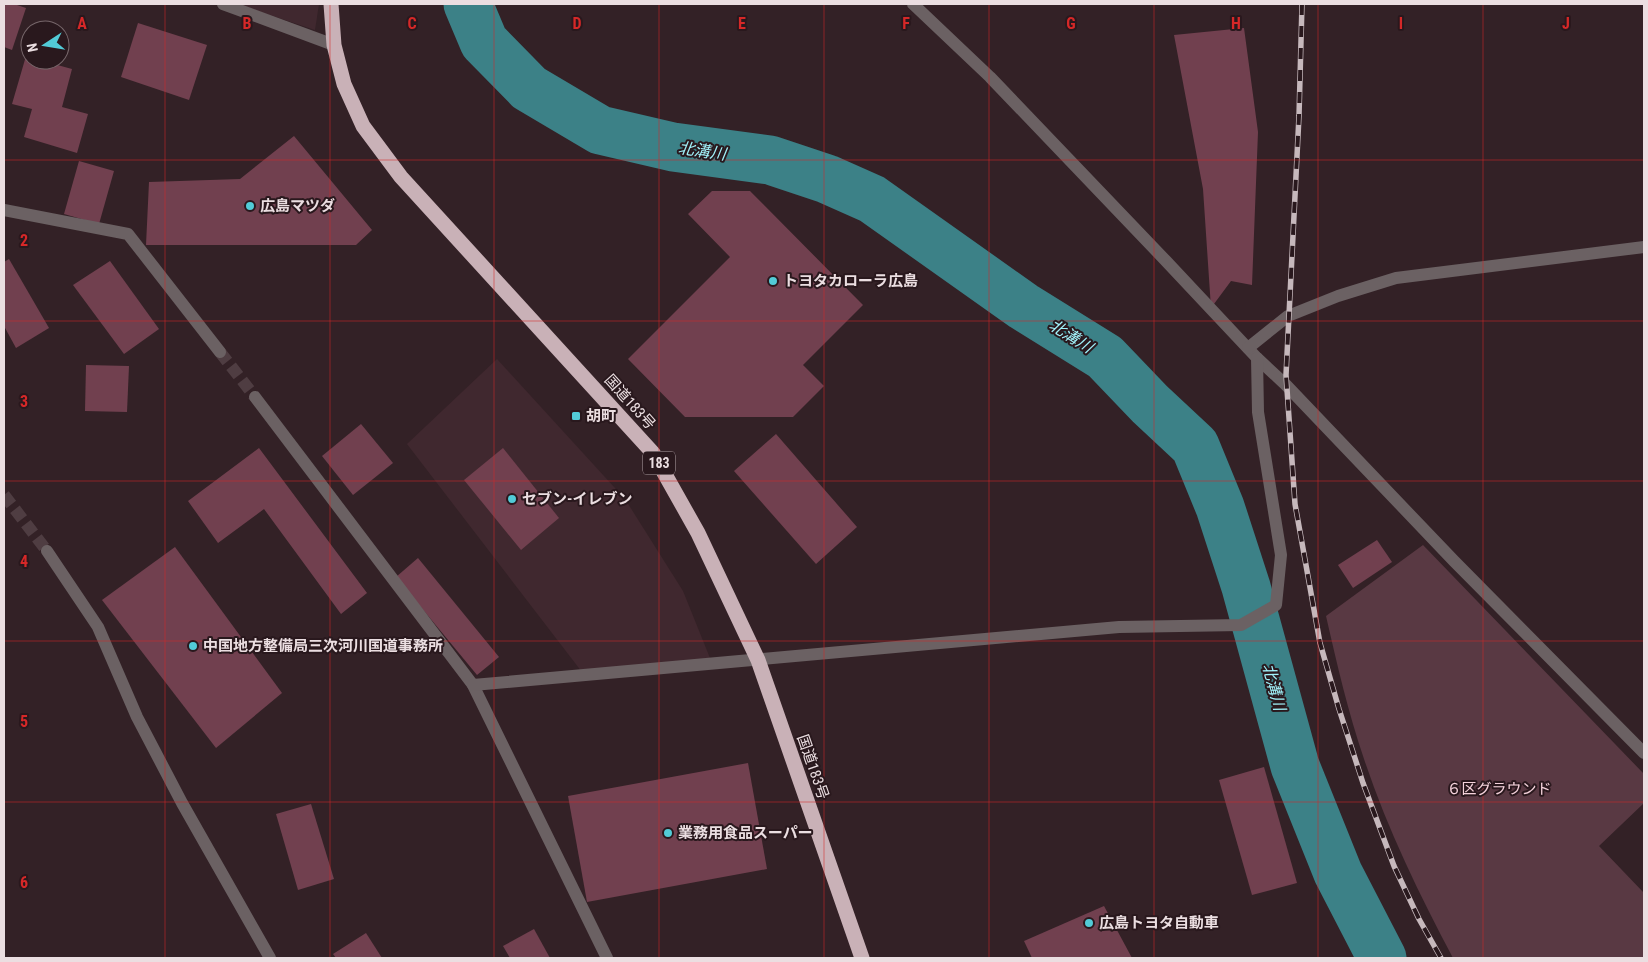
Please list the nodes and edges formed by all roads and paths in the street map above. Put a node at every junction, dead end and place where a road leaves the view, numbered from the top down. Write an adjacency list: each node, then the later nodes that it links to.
1 (223, 4): 4 (street)
2 (331, 4): 4 (highway, 国道183号 / 183)
3 (916, 5): 7 (street)
4 (334, 45): 12 (highway, 国道183号 / 183)
5 (4, 210): 8 (street)
6 (1644, 247): 7 (street)
7 (1248, 348): 9 (street)
8 (220, 352)
9 (1257, 358): 12 (street); 14 (street)
10 (255, 397): 13 (street)
11 (48, 550): 15 (street)
12 (758, 660): 13 (street); 17 (highway, 国道183号 / 183)
13 (473, 685): 16 (street)
14 (1644, 753)
15 (270, 958)
16 (607, 958)
17 (862, 958)

